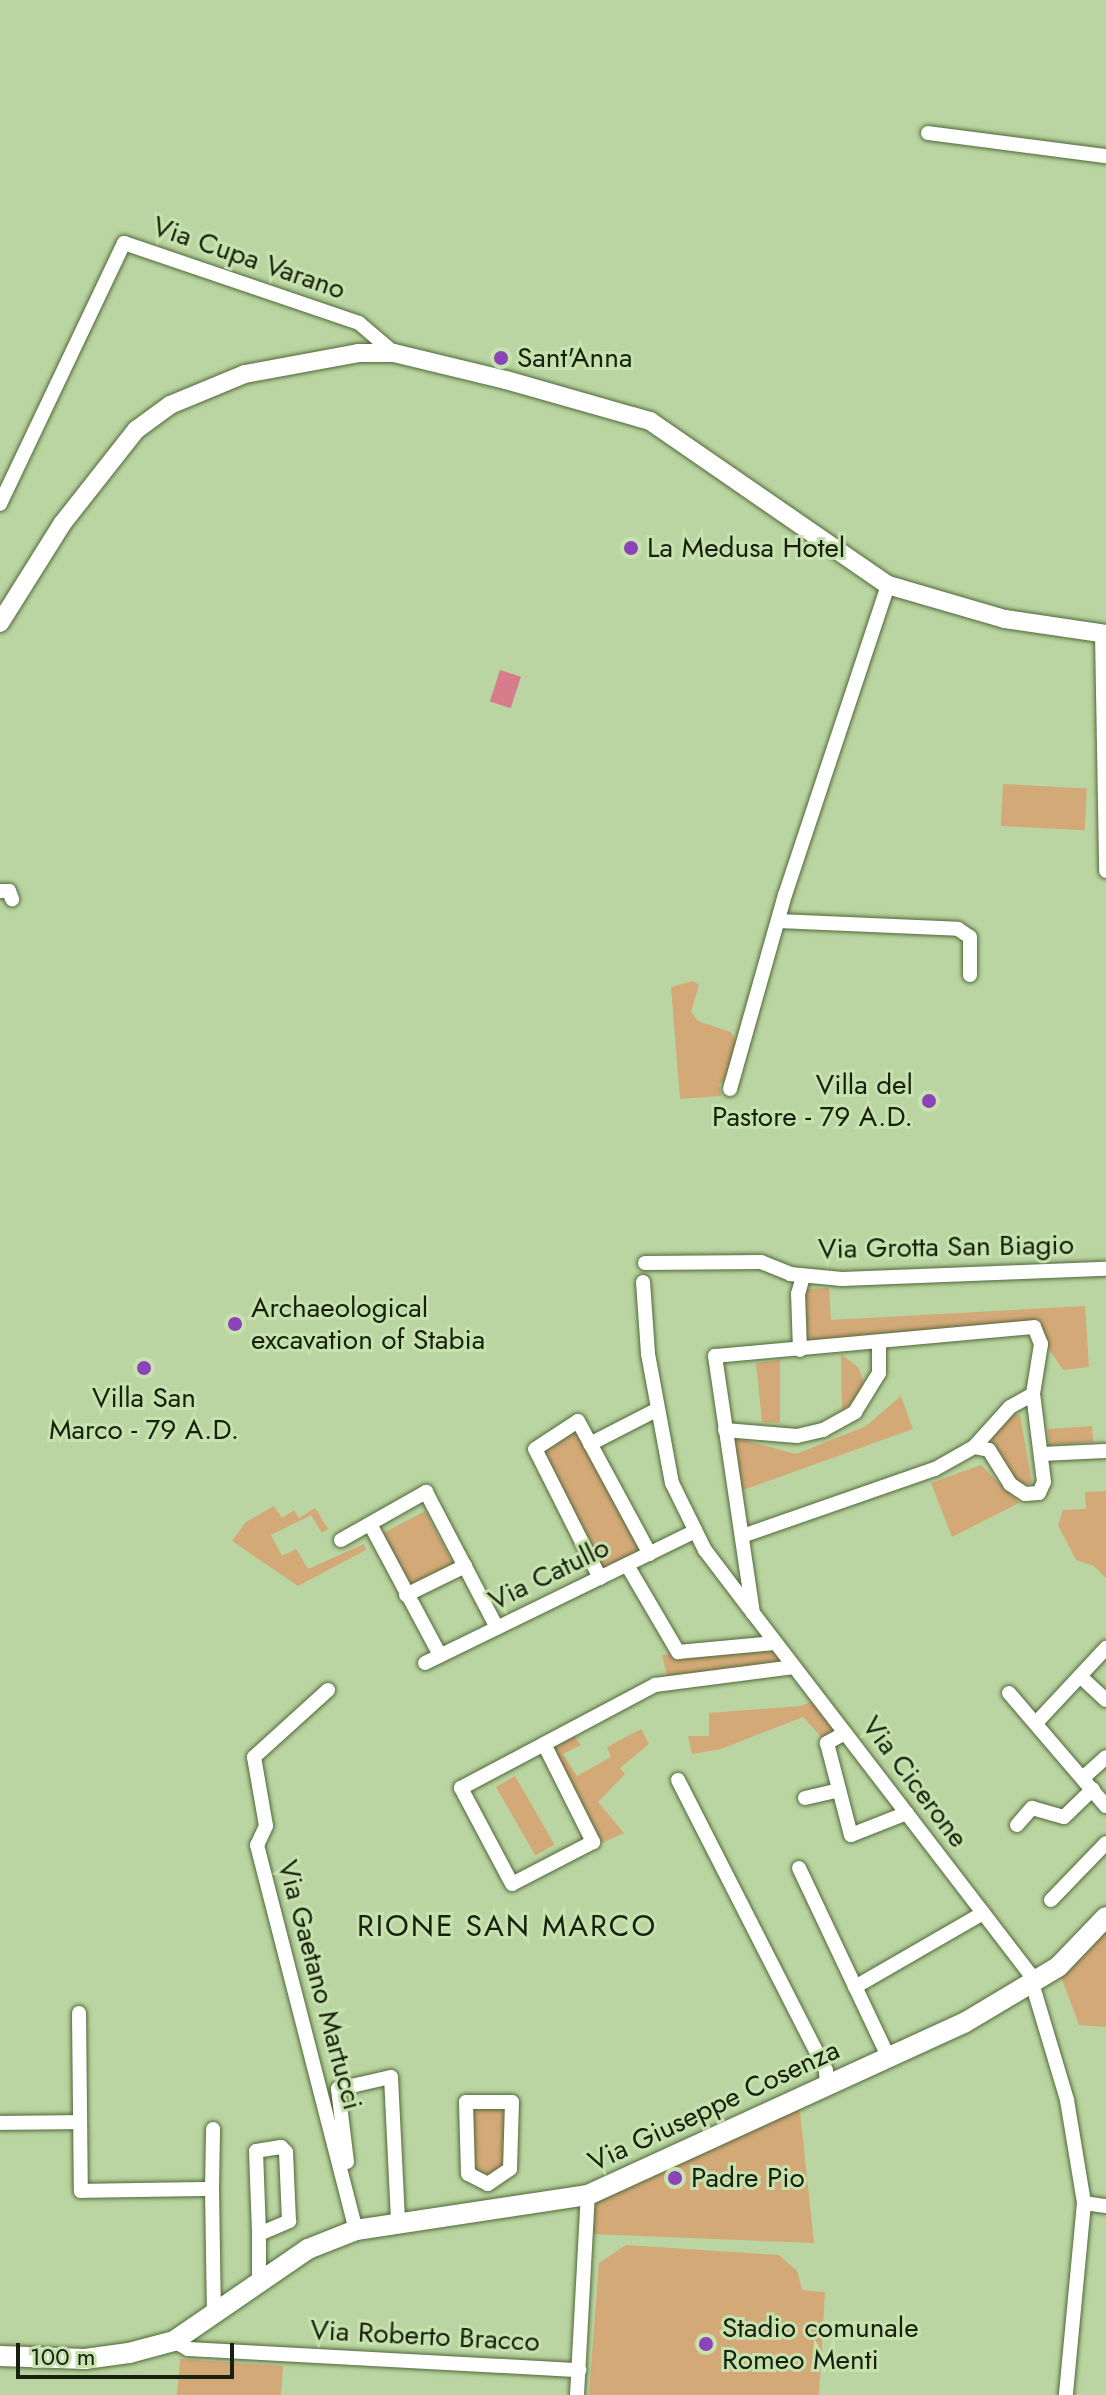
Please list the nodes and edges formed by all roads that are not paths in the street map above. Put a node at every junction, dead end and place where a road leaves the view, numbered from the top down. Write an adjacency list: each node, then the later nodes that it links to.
1 (928, 133): 2 (street)
2 (1106, 156)
3 (394, 353): 4 (street, Via Cupa Varano); 5 (street); 6 (street)
4 (0, 504)
5 (888, 585): 7 (street); 9 (street)
6 (0, 623)
7 (1104, 634): 8 (street)
8 (1106, 871)
9 (778, 921): 10 (street); 11 (street)
10 (970, 975)
11 (730, 1089)
12 (645, 1263): 14 (street, Via Grotta San Biagio)
13 (1106, 1269): 14 (street, Via Grotta San Biagio)
14 (803, 1276): 17 (street)
15 (643, 1282): 19 (street, Via Cicerone)
16 (879, 1342): 17 (street); 18 (street); 20 (street)
17 (800, 1350): 20 (street)
18 (1033, 1394): 22 (street); 24 (street)
19 (658, 1409): 21 (street); 26 (street, Via Cicerone)
20 (725, 1430): 27 (street)
21 (590, 1444): 29 (street); 32 (street)
22 (974, 1447): 24 (street); 27 (street)
23 (1105, 1451): 24 (street)
24 (1042, 1454)
25 (370, 1524): 28 (street); 31 (street); 33 (street)
26 (696, 1531): 29 (street, Via Catullo); 34 (street, Via Cicerone)
27 (745, 1535): 34 (street)
28 (341, 1540)
29 (650, 1554): 30 (street, Via Catullo)
30 (627, 1565): 32 (street, Via Catullo); 36 (street)
31 (465, 1566): 33 (street); 35 (street)
32 (600, 1578): 35 (street, Via Catullo)
33 (406, 1595): 38 (street)
34 (753, 1613): 36 (street, Via Cicerone)
35 (497, 1628): 38 (street, Via Catullo)
36 (775, 1643): 40 (street, Via Cicerone)
37 (1106, 1648): 41 (street)
38 (440, 1655): 39 (street, Via Catullo)
39 (425, 1663)
40 (794, 1667): 46 (street, Via Cicerone); 47 (street)
41 (1080, 1676): 44 (street); 45 (street)
42 (328, 1690): 77 (street, Via Gaetano Martucci)
43 (1009, 1693): 45 (street)
44 (1106, 1700)
45 (1036, 1723): 50 (street)
46 (845, 1733): 51 (street); 54 (street, Via Cicerone)
47 (544, 1744): 47 (street)
48 (1106, 1757): 50 (street)
49 (678, 1780): 65 (street)
50 (1089, 1783): 53 (street); 55 (street)
51 (839, 1790): 52 (street); 54 (street)
52 (805, 1798)
53 (1106, 1806)
54 (907, 1813): 59 (street, Via Cicerone)
55 (1017, 1825)
56 (1106, 1843): 58 (street)
57 (799, 1868): 62 (street)
58 (1051, 1900)
59 (983, 1913): 61 (street, Via Cicerone); 62 (street)
60 (1106, 1917): 61 (main road, Via Giuseppe Cosenza)
61 (1033, 1985): 64 (main road, Via Giuseppe Cosenza); 73 (street, Via Cicerone)
62 (855, 1987): 64 (street)
63 (79, 2013): 66 (street)
64 (888, 2056): 65 (main road, Via Giuseppe Cosenza)
65 (827, 2084): 72 (main road, Via Giuseppe Cosenza)
66 (80, 2122): 67 (street); 71 (street)
67 (0, 2123)
68 (213, 2129): 71 (street)
69 (348, 2169): 76 (street)
70 (488, 2184): 70 (street); 75 (street)
71 (212, 2189): 80 (street)
72 (588, 2195): 75 (main road, Via Giuseppe Cosenza); 83 (street)
73 (1084, 2203): 74 (street); 85 (street, Via Cicerone)
74 (1106, 2206)
75 (490, 2208): 76 (main road, Via Giuseppe Cosenza)
76 (398, 2221): 77 (main road, Via Giuseppe Cosenza)
77 (356, 2230): 79 (main road, Via Giuseppe Cosenza)
78 (259, 2234): 78 (street); 79 (street)
79 (259, 2282): 80 (main road, Via Giuseppe Cosenza)
80 (214, 2316): 81 (main road, Via Giuseppe Cosenza)
81 (174, 2341): 82 (main road, Via Giuseppe Cosenza); 83 (street, Via Roberto Bracco)
82 (0, 2356)
83 (579, 2370): 84 (street)
84 (577, 2395)
85 (1066, 2395)

